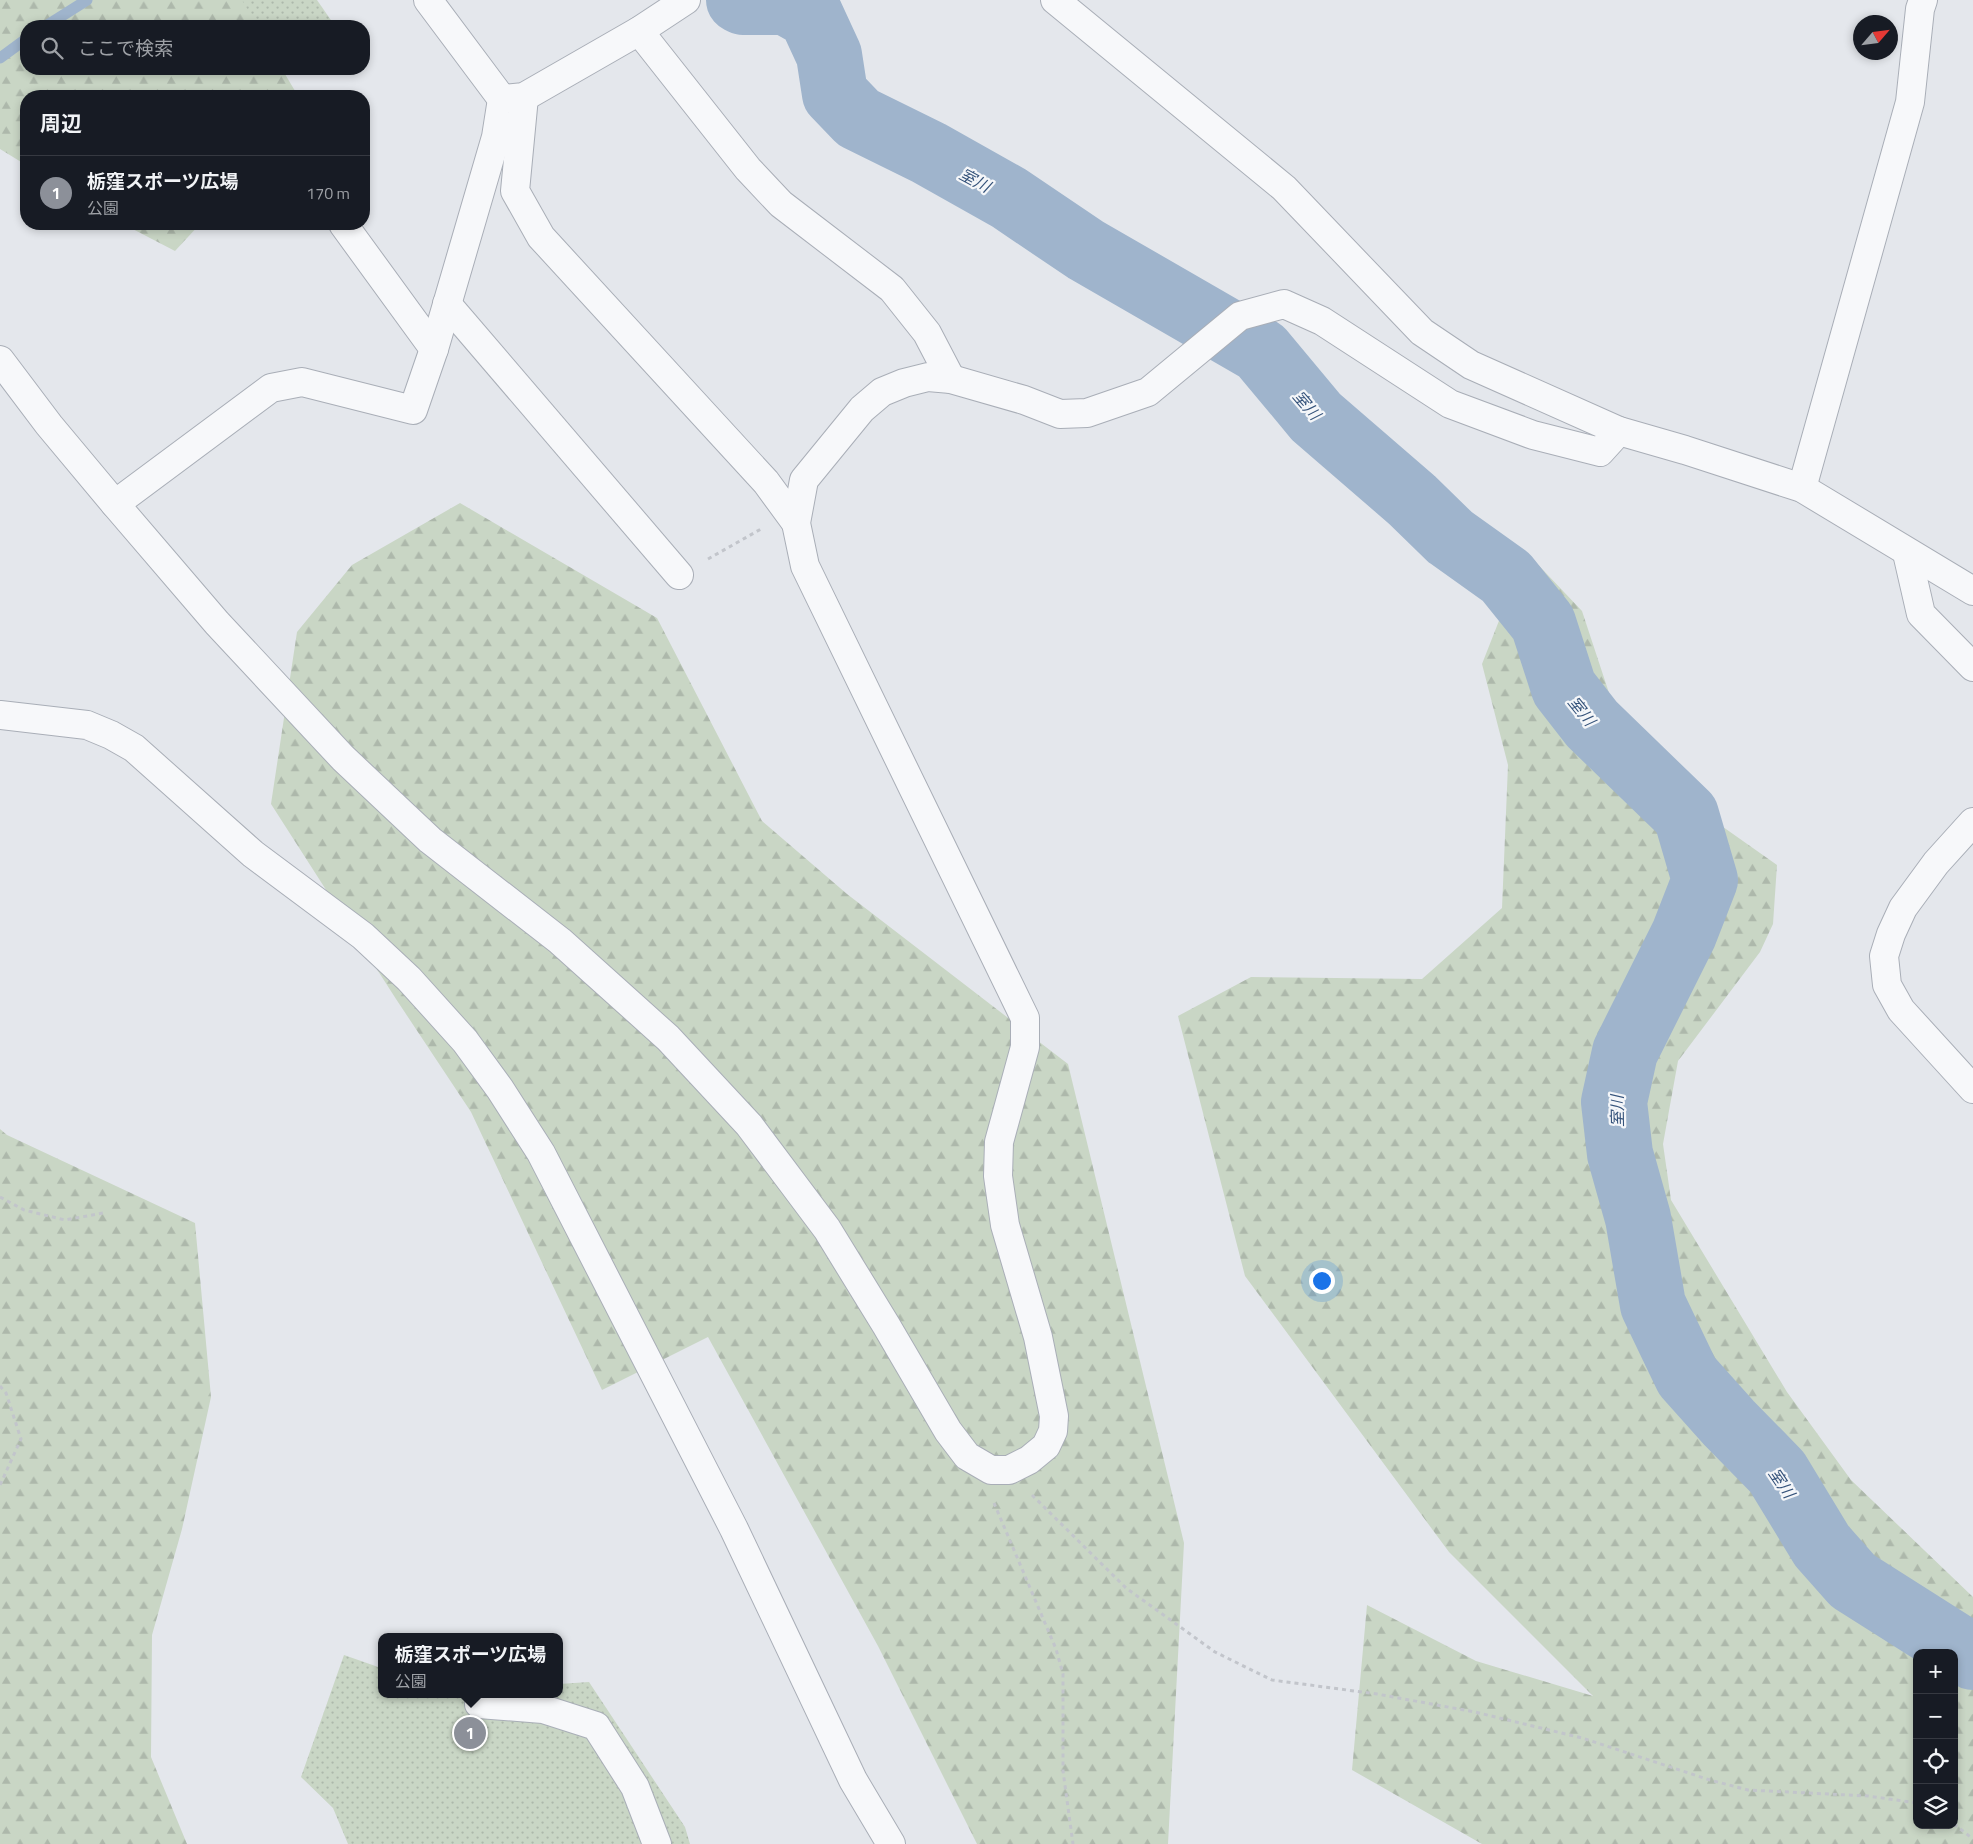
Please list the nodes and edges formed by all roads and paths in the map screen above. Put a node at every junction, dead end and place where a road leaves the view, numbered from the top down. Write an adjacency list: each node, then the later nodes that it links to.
1 (428, 0): 6 (street)
2 (686, 0): 5 (street)
3 (1055, 0): 12 (street)
4 (1923, 0): 13 (street)
5 (638, 31): 6 (street); 11 (street)
6 (513, 98): 8 (street); 15 (street)
7 (347, 230): 9 (street)
8 (447, 304): 9 (street); 17 (street)
9 (434, 349): 14 (street)
10 (0, 360): 14 (street)
11 (951, 379): 12 (street); 15 (street)
12 (1619, 431): 13 (street)
13 (1802, 488): 16 (street)
14 (114, 504): 26 (street)
15 (792, 518): 17 (path); 26 (street)
16 (1907, 553): 18 (street); 19 (street)
17 (679, 576)
18 (1973, 591)
19 (1973, 667)
20 (0, 715): 33 (street)
21 (1973, 822): 22 (street)
22 (1973, 1089)
23 (0, 1198): 24 (path)
24 (103, 1213)
25 (0, 1386): 27 (path)
26 (1009, 1470): 29 (path); 34 (path)
27 (0, 1485)
28 (479, 1704): 32 (street)
29 (1913, 1802)
30 (1958, 1827): 31 (path)
31 (1973, 1839)
32 (657, 1844)
33 (891, 1844)
34 (1073, 1844)

